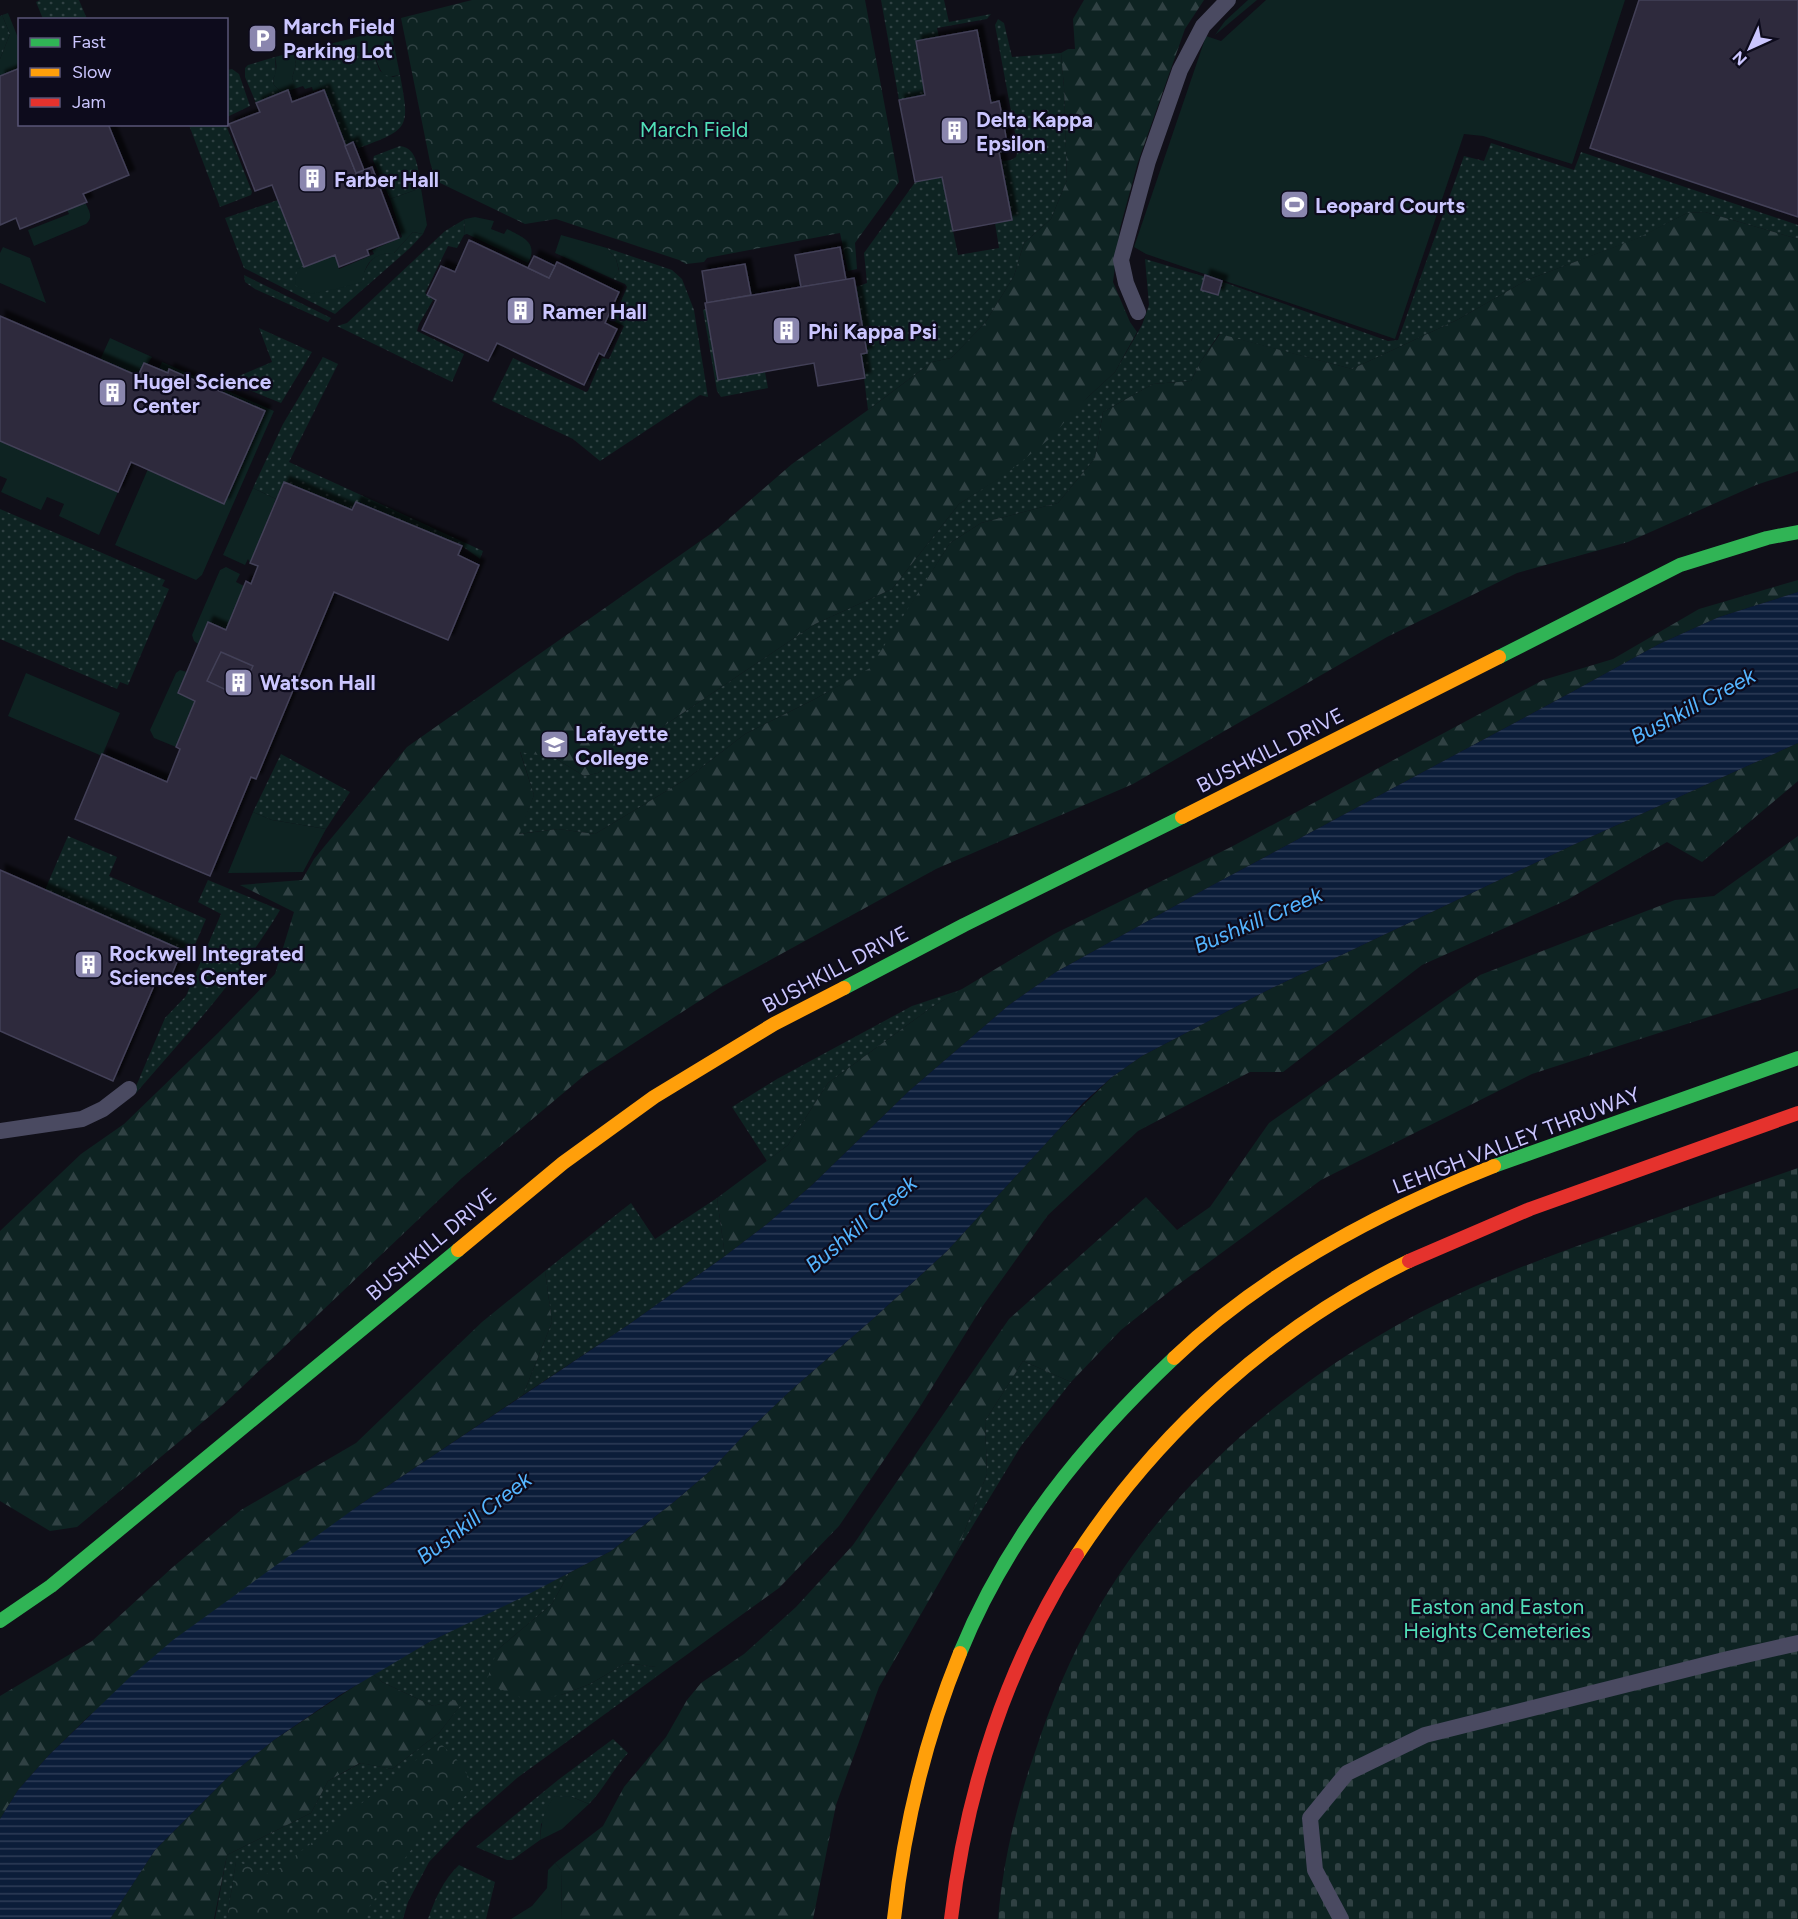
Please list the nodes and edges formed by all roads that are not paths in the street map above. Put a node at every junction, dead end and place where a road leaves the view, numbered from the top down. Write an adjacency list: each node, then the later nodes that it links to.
1 (1228, 0): 2 (lane)
2 (1138, 312)
3 (1798, 532): 8 (main road, BUSHKILL DRIVE)
4 (1798, 1058): 10 (main road, LEHIGH VALLEY THRUWAY)
5 (129, 1089): 7 (lane)
6 (1798, 1113): 11 (main road)
7 (0, 1131)
8 (0, 1621)
9 (1798, 1643): 12 (lane)
10 (894, 1919)
11 (951, 1919)
12 (1341, 1919)

